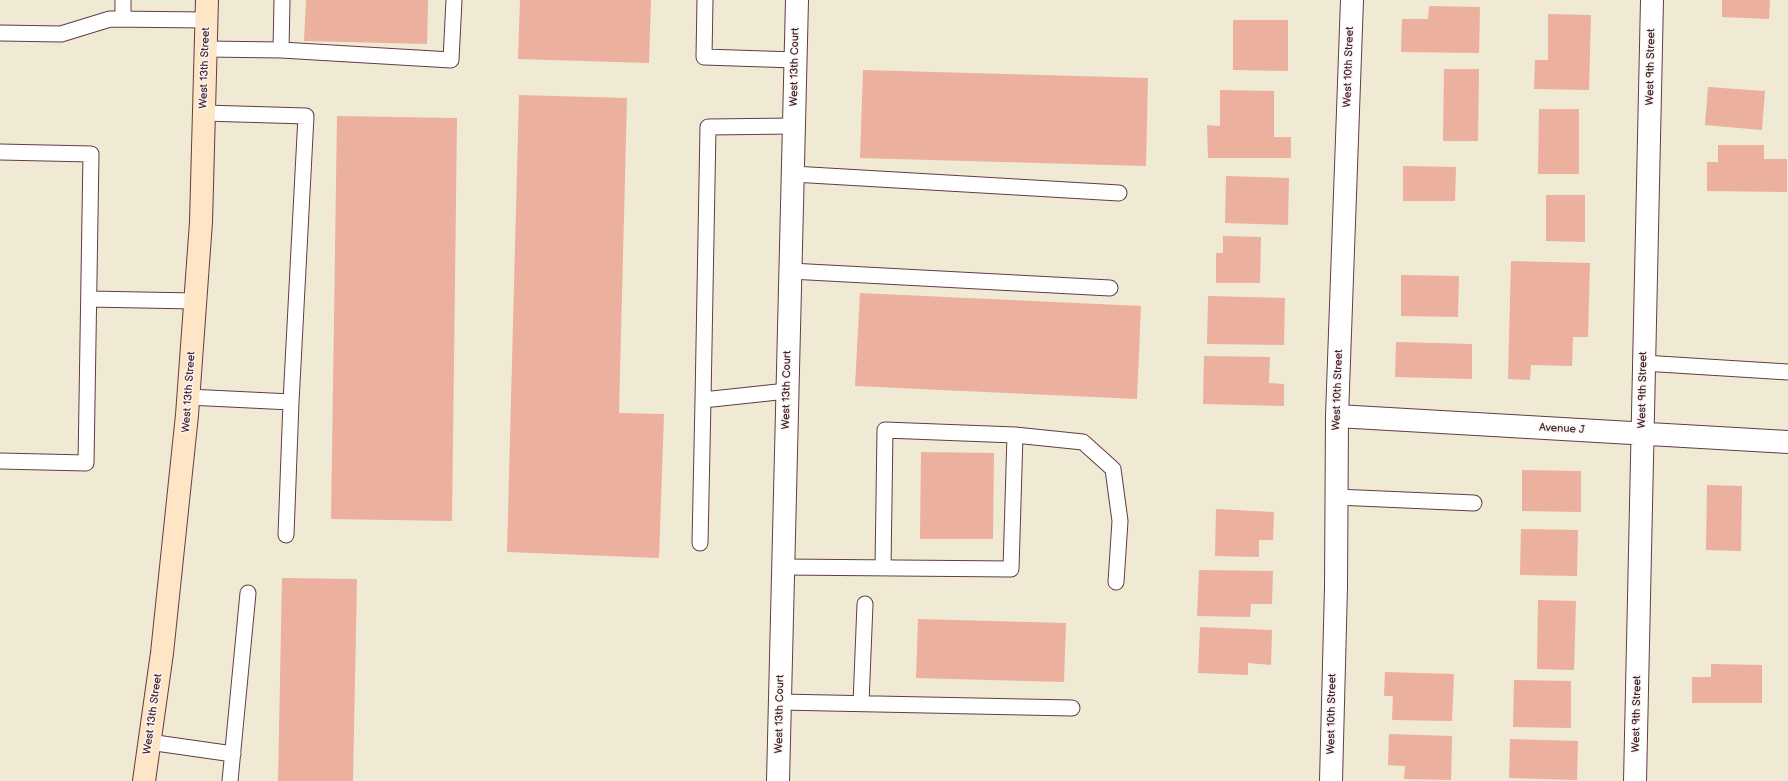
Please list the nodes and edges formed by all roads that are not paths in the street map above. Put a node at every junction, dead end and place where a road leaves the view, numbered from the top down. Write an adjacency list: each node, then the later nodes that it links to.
1 (123, 0): 9 (lane)
2 (282, 0): 12 (lane)
3 (454, 0): 12 (lane)
4 (706, 0): 13 (lane)
5 (797, 0): 13 (street, West 13th Court)
6 (1352, 0): 29 (street, West 10th Street)
7 (1652, 0): 23 (street, West 9th Street)
8 (207, 10): 9 (lane); 11 (street, West 13th Street)
9 (123, 19): 10 (lane)
10 (0, 33)
11 (206, 49): 12 (lane); 14 (street, West 13th Street)
12 (281, 50)
13 (796, 60): 15 (street, West 13th Court)
14 (204, 113): 22 (street, West 13th Street); 28 (lane)
15 (794, 126): 17 (street, West 13th Court); 27 (lane)
16 (0, 152): 21 (lane)
17 (793, 174): 18 (lane); 19 (street, West 13th Court)
18 (1119, 194)
19 (790, 271): 20 (lane); 25 (street, West 13th Court)
20 (1110, 288)
21 (89, 299): 22 (lane); 33 (lane)
22 (195, 302): 26 (street, West 13th Street)
23 (1643, 363): 24 (lane); 30 (street, West 9th Street)
24 (1788, 372)
25 (787, 391): 27 (lane); 38 (street, West 13th Court)
26 (188, 397): 28 (lane); 46 (street, West 13th Street)
27 (703, 400): 37 (lane)
28 (291, 402): 36 (lane)
29 (1337, 416): 30 (street, Avenue J); 34 (street, West 10th Street)
30 (1642, 434): 32 (street, Avenue J); 52 (street, West 9th Street)
31 (1015, 435): 39 (lane); 39 (lane); 40 (lane)
32 (1788, 442)
33 (0, 461)
34 (1336, 497): 35 (lane); 51 (street, West 10th Street)
35 (1474, 503)
36 (286, 535)
37 (700, 543)
38 (783, 567): 39 (lane); 43 (street, West 13th Court)
39 (883, 568)
40 (1116, 582)
41 (248, 593): 47 (lane)
42 (865, 604): 44 (lane)
43 (780, 702): 44 (lane); 50 (street, West 13th Court)
44 (860, 703): 45 (lane)
45 (1072, 708)
46 (150, 742): 47 (lane); 48 (street, West 13th Street)
47 (233, 754): 49 (lane)
48 (144, 781)
49 (230, 781)
50 (778, 781)
51 (1331, 781)
52 (1635, 781)

